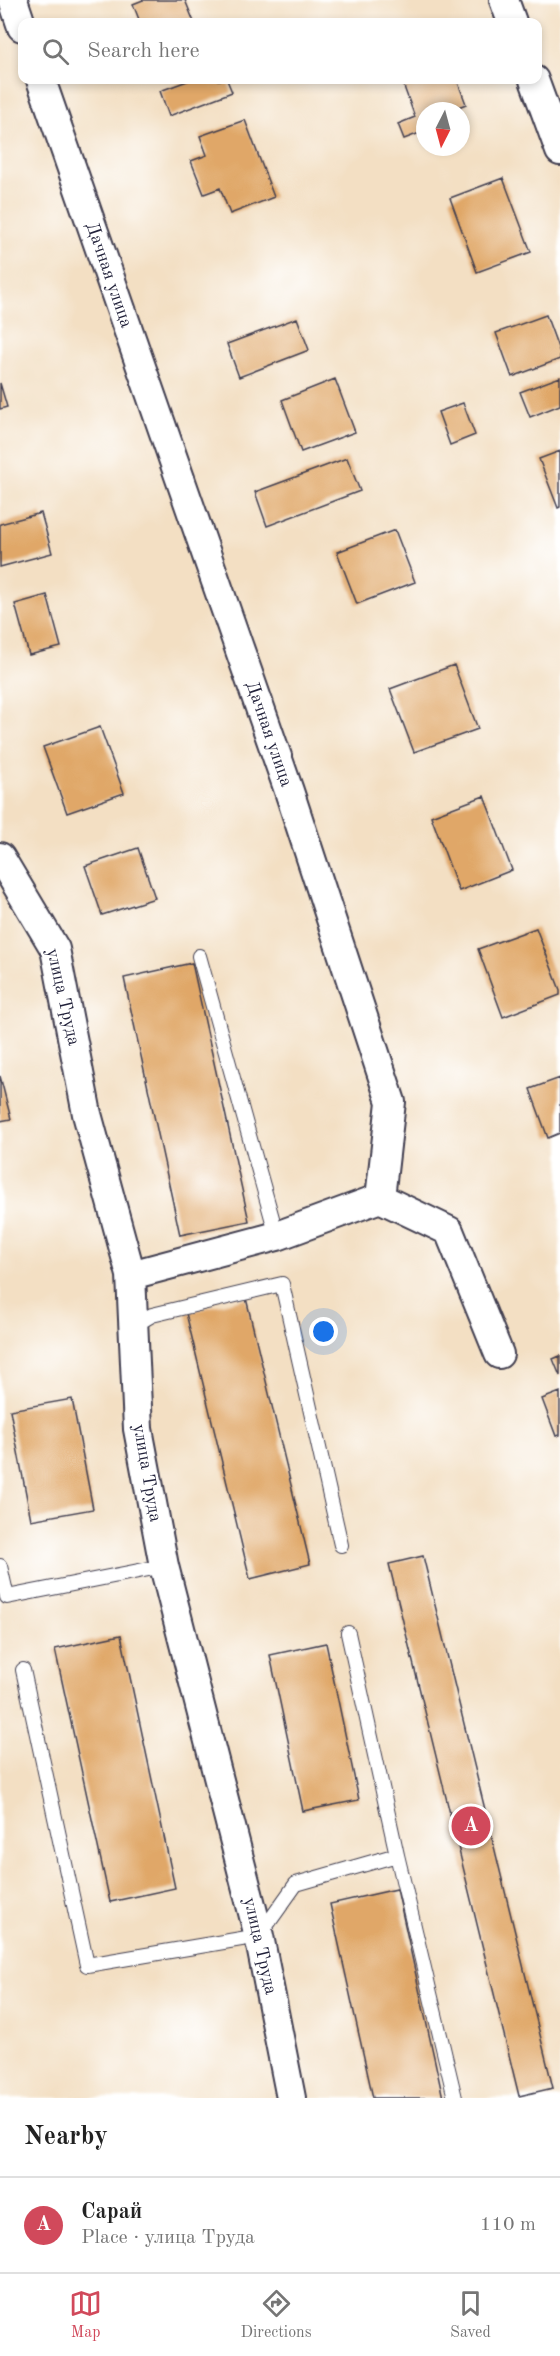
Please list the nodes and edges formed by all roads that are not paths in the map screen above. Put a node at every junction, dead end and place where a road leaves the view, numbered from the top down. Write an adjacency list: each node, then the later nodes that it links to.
1 (13, 0): 3 (street)
2 (504, 0): 4 (street)
3 (19, 18)
4 (511, 18)
5 (42, 84): 10 (street, Дачная улица)
6 (535, 84): 7 (street)
7 (560, 151)
8 (0, 857): 12 (street, улица Труда)
9 (199, 956): 11 (lane)
10 (380, 1198): 11 (street); 14 (street)
11 (277, 1236): 12 (street)
12 (131, 1275): 13 (street, улица Труда)
13 (133, 1326): 15 (lane); 17 (street, улица Труда)
14 (499, 1354)
15 (341, 1545)
16 (0, 1566): 17 (lane)
17 (164, 1566): 21 (street, улица Труда)
18 (348, 1633): 20 (lane)
19 (23, 1670): 21 (lane)
20 (397, 1856): 21 (lane); 23 (lane)
21 (259, 1936): 22 (street, улица Труда)
22 (291, 2098)
23 (455, 2098)

